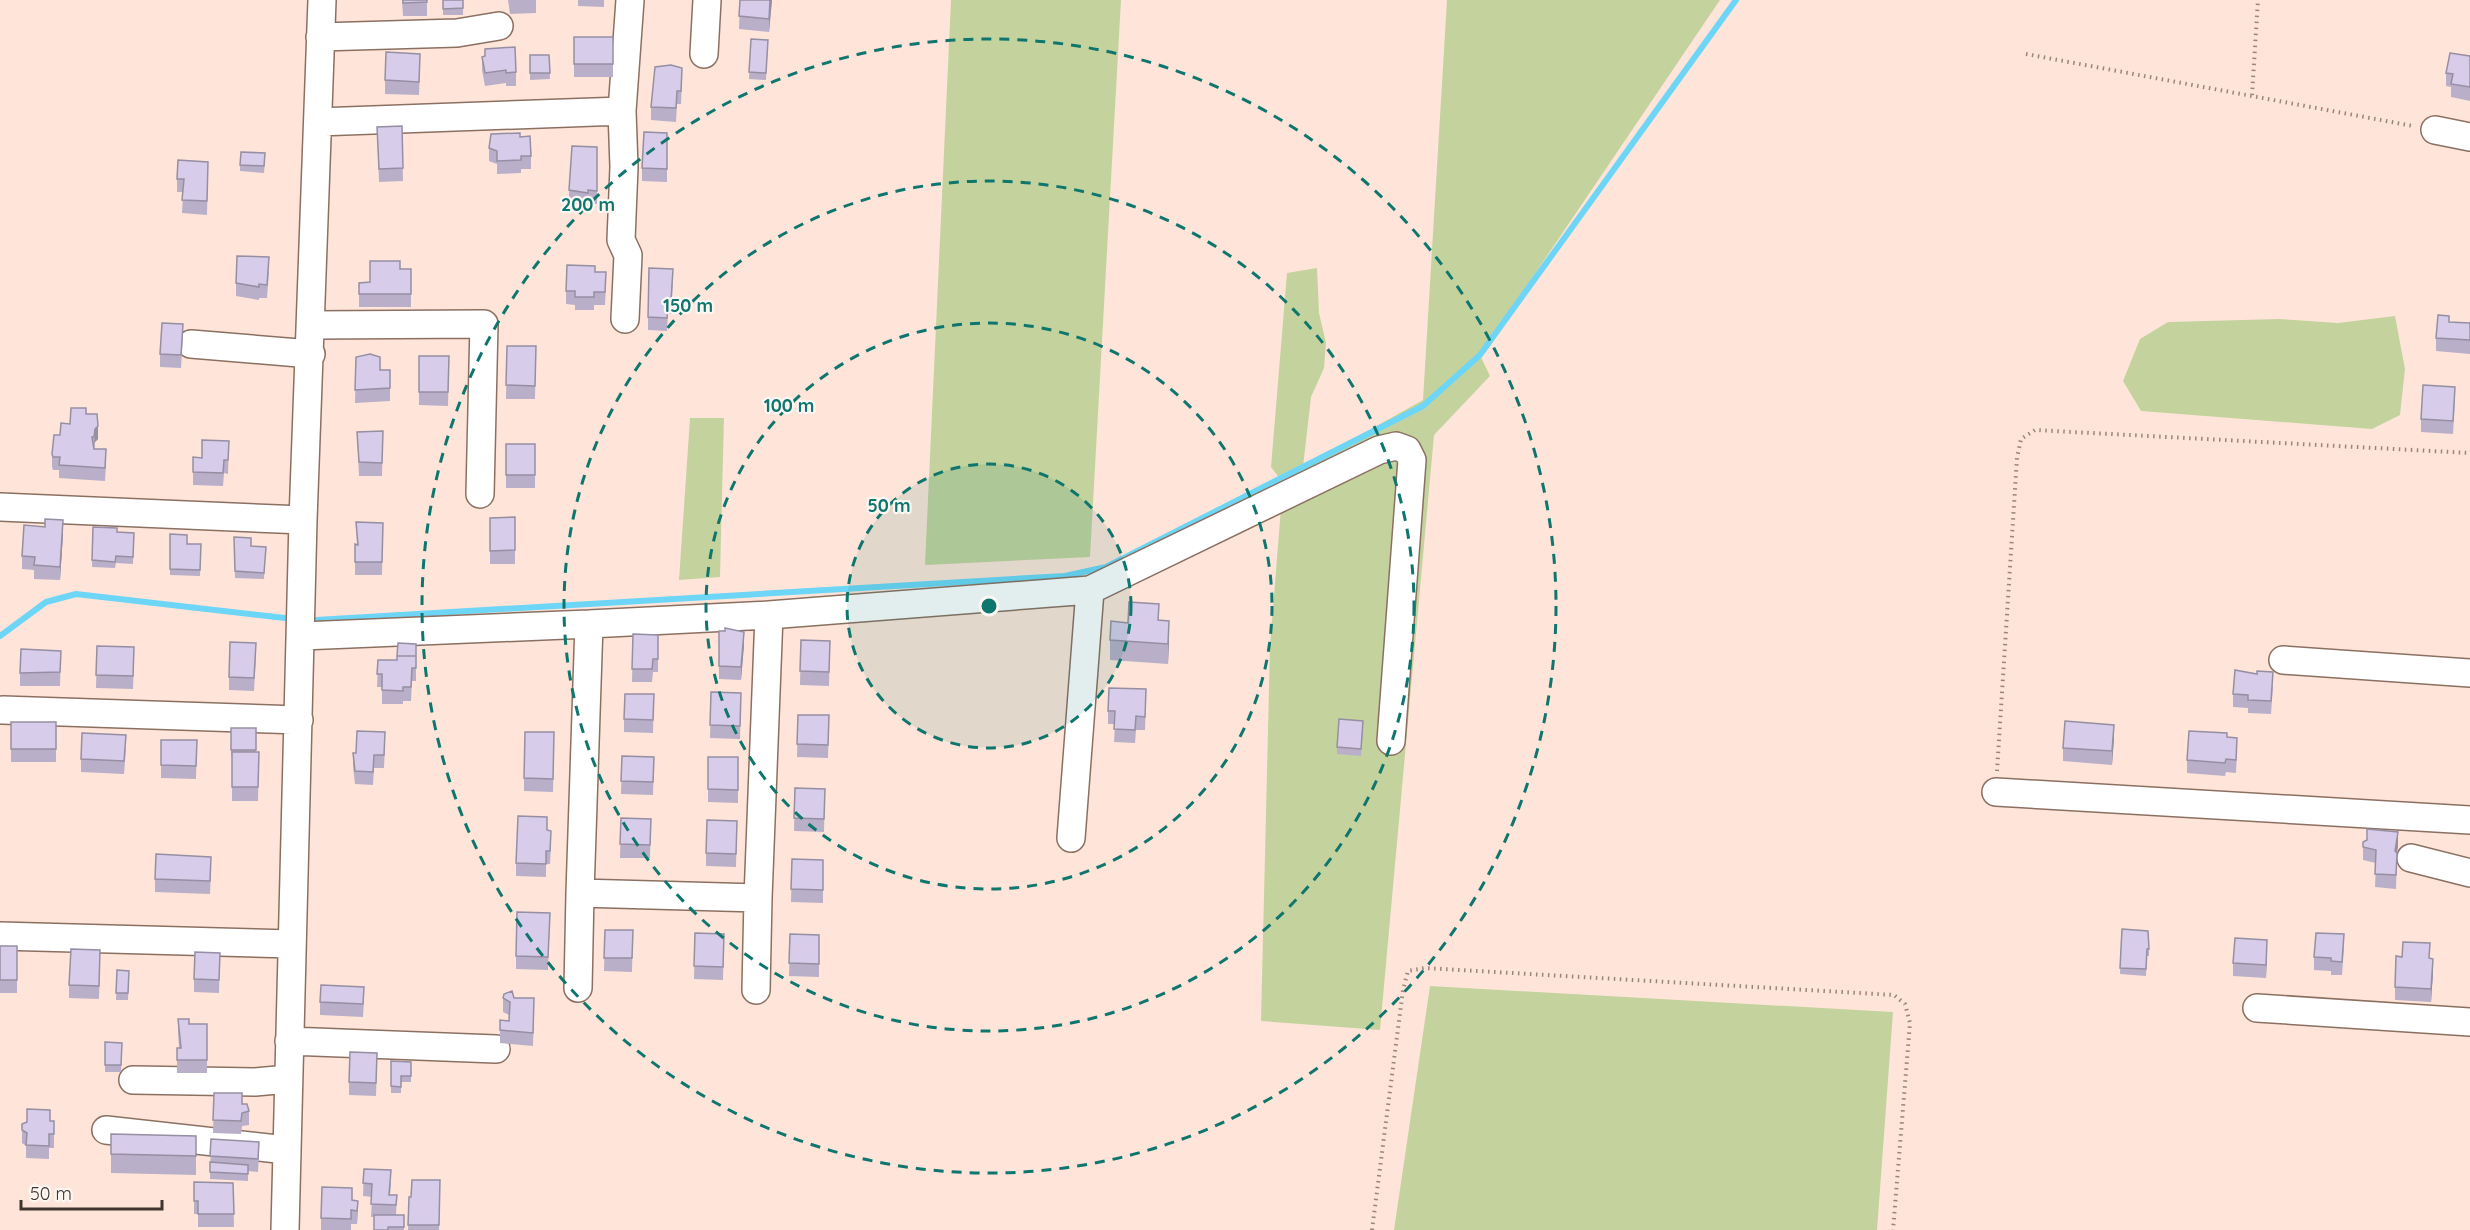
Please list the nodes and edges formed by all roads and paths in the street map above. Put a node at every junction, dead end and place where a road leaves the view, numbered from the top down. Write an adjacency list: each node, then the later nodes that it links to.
1 (322, 0): 6 (street)
2 (630, 0): 10 (street)
3 (707, 0): 7 (street)
4 (2258, 0): 9 (path)
5 (499, 26): 6 (street)
6 (320, 37): 11 (street)
7 (704, 54)
8 (2026, 54): 9 (path)
9 (2252, 95): 12 (path)
10 (622, 111): 11 (street); 14 (street)
11 (318, 122): 15 (street)
12 (2435, 130): 13 (street)
13 (2470, 137)
14 (625, 319)
15 (312, 325): 17 (street); 19 (street)
16 (191, 344): 17 (street)
17 (311, 354): 21 (street)
18 (2470, 453): 31 (path)
19 (480, 494)
20 (0, 507): 21 (street)
21 (303, 520): 25 (street)
22 (1090, 590): 23 (street); 30 (street); 33 (street)
23 (769, 615): 24 (street); 37 (street)
24 (589, 624): 25 (street); 36 (street)
25 (302, 636): 29 (street)
26 (2283, 660): 27 (street)
27 (2470, 673)
28 (3, 710): 29 (street)
29 (299, 720): 39 (street)
30 (1391, 741)
31 (1996, 792): 32 (street)
32 (2470, 820)
33 (1071, 838)
34 (2411, 858): 35 (street)
35 (2470, 873)
36 (580, 893): 37 (street); 40 (street)
37 (758, 898): 41 (street)
38 (0, 936): 39 (street)
39 (292, 944): 44 (street)
40 (578, 988)
41 (756, 990)
42 (2258, 1008): 43 (street)
43 (2470, 1022)
44 (289, 1041): 45 (street); 46 (street)
45 (496, 1049)
46 (288, 1079): 47 (street); 49 (street)
47 (133, 1080)
48 (106, 1130): 49 (street)
49 (286, 1150): 50 (street)
50 (285, 1230)
51 (1372, 1230): 52 (path)
52 (1893, 1230)

